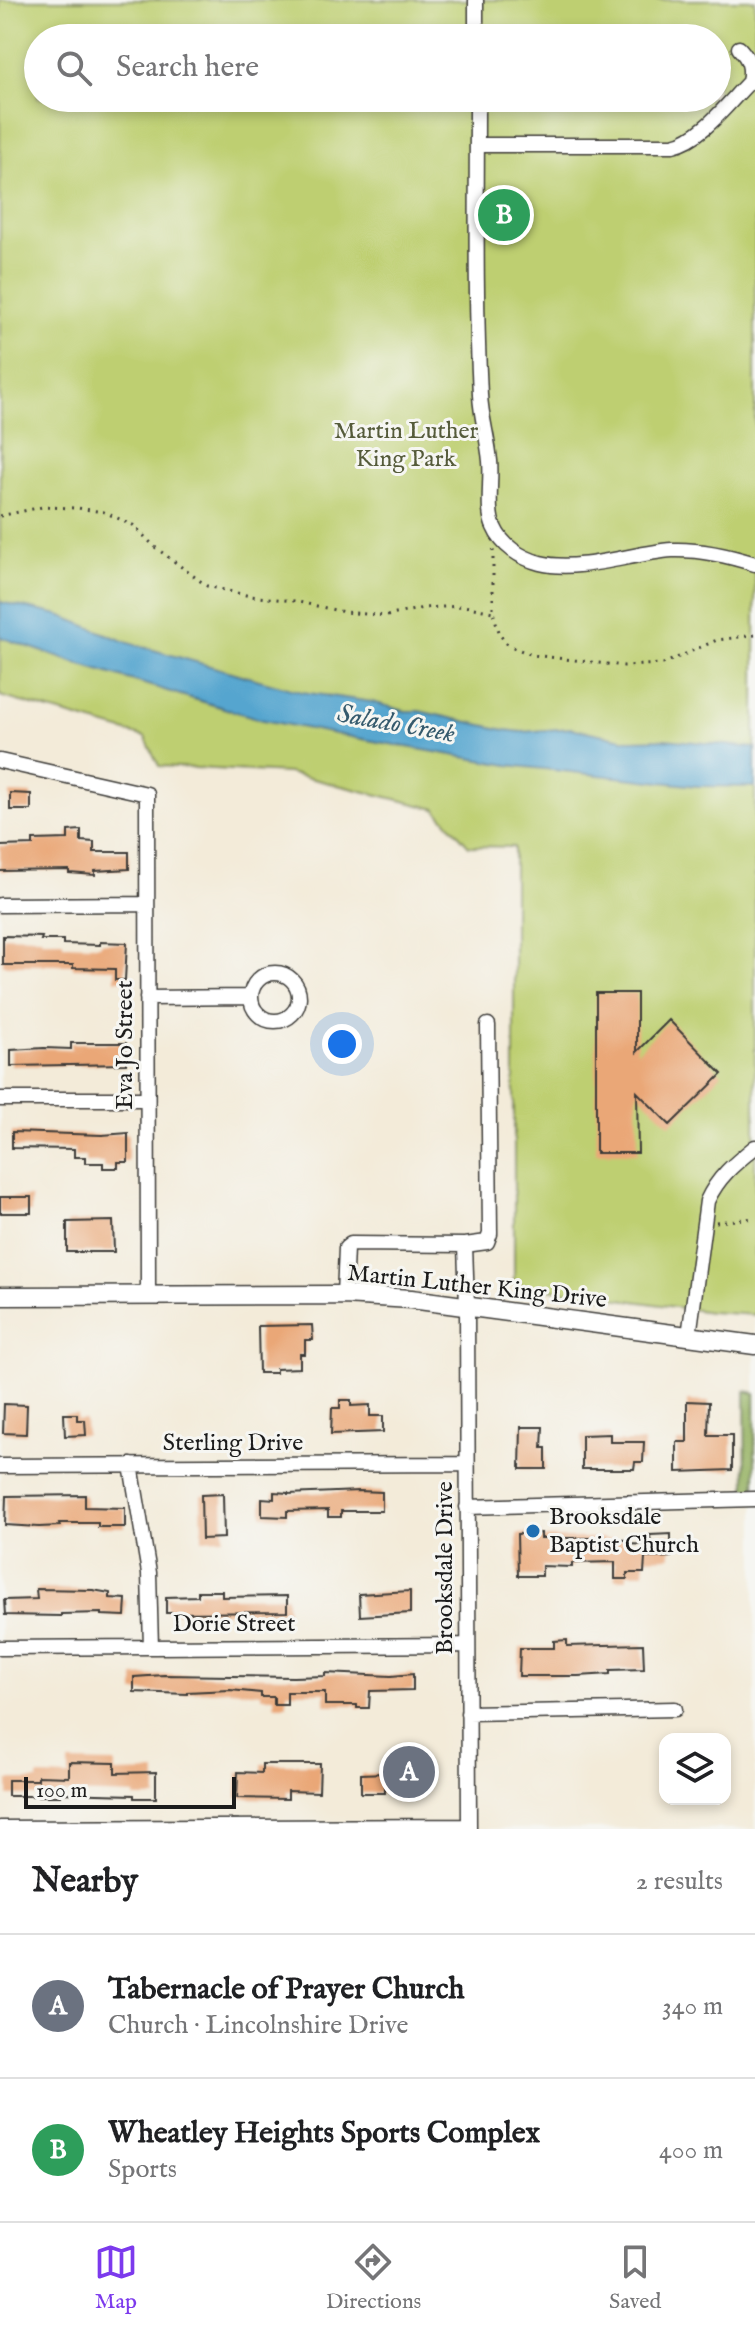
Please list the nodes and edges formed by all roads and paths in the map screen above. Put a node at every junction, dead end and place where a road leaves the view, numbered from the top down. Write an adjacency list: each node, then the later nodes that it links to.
1 (476, 0): 2 (street)
2 (476, 24)
3 (739, 48): 4 (street)
4 (731, 100)
5 (477, 112): 7 (street)
6 (720, 112): 7 (street)
7 (477, 145): 9 (street)
8 (0, 516): 11 (path)
9 (493, 526): 10 (street); 11 (path)
10 (755, 564)
11 (493, 612): 12 (path)
12 (755, 635)
13 (0, 761): 14 (street, Eva Jo Street)
14 (147, 904): 15 (street); 17 (street, Eva Jo Street)
15 (0, 905)
16 (251, 997): 17 (street)
17 (147, 998): 20 (street, Eva Jo Street)
18 (488, 1025): 24 (street)
19 (0, 1099): 20 (street)
20 (147, 1099): 27 (street, Eva Jo Street)
21 (755, 1147): 23 (street)
22 (755, 1218): 23 (path)
23 (704, 1222): 29 (street)
24 (465, 1245): 25 (street); 28 (street, Brooksdale Drive)
25 (344, 1295): 27 (main road, Martin Luther King Drive); 28 (main road, Martin Luther King Drive)
26 (0, 1296): 27 (main road, Martin Luther King Drive)
27 (148, 1296)
28 (467, 1306): 29 (main road, Martin Luther King Drive); 31 (street, Brooksdale Drive)
29 (689, 1336): 30 (main road, Martin Luther King Drive)
30 (755, 1345)
31 (467, 1464): 32 (street, Sterling Drive); 35 (street, Brooksdale Drive)
32 (131, 1465): 33 (street, Sterling Drive); 37 (street)
33 (0, 1466)
34 (755, 1499): 35 (street)
35 (467, 1507): 36 (street, Brooksdale Drive)
36 (468, 1645): 37 (street, Dorie Street); 40 (street, Brooksdale Drive)
37 (151, 1647): 38 (street, Dorie Street)
38 (0, 1648)
39 (675, 1709): 40 (street)
40 (468, 1713): 42 (street, Brooksdale Drive)
41 (0, 1828): 42 (street)
42 (469, 1828)

